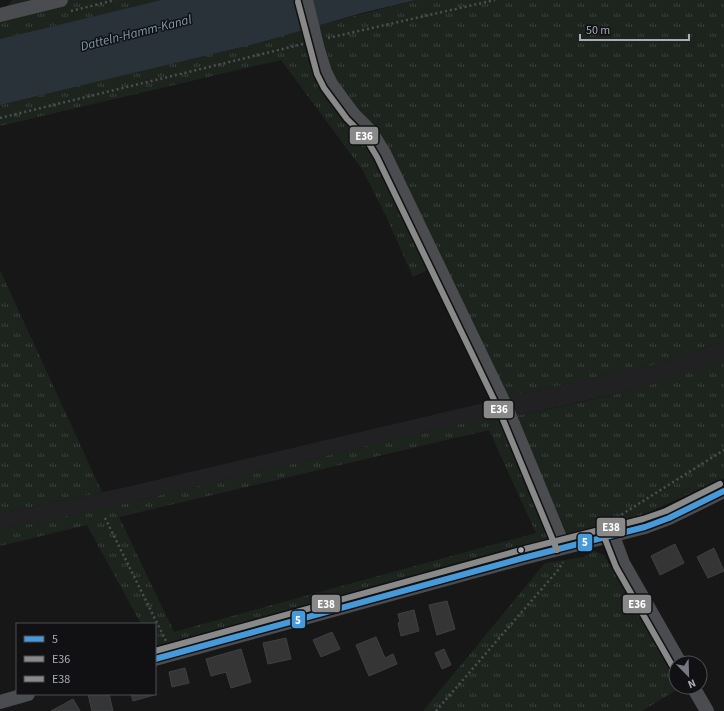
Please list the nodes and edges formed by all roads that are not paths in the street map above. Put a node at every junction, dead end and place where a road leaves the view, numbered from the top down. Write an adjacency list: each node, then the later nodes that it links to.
1 (61, 0): 3 (street)
2 (306, 0): 6 (street, bridge)
3 (0, 15)
4 (724, 491): 5 (street)
5 (613, 536): 6 (street); 7 (street)
6 (564, 554): 8 (street)
7 (675, 655)
8 (156, 659)
9 (24, 695): 11 (street)
10 (698, 695): 12 (street)
11 (0, 702)
12 (707, 711)

